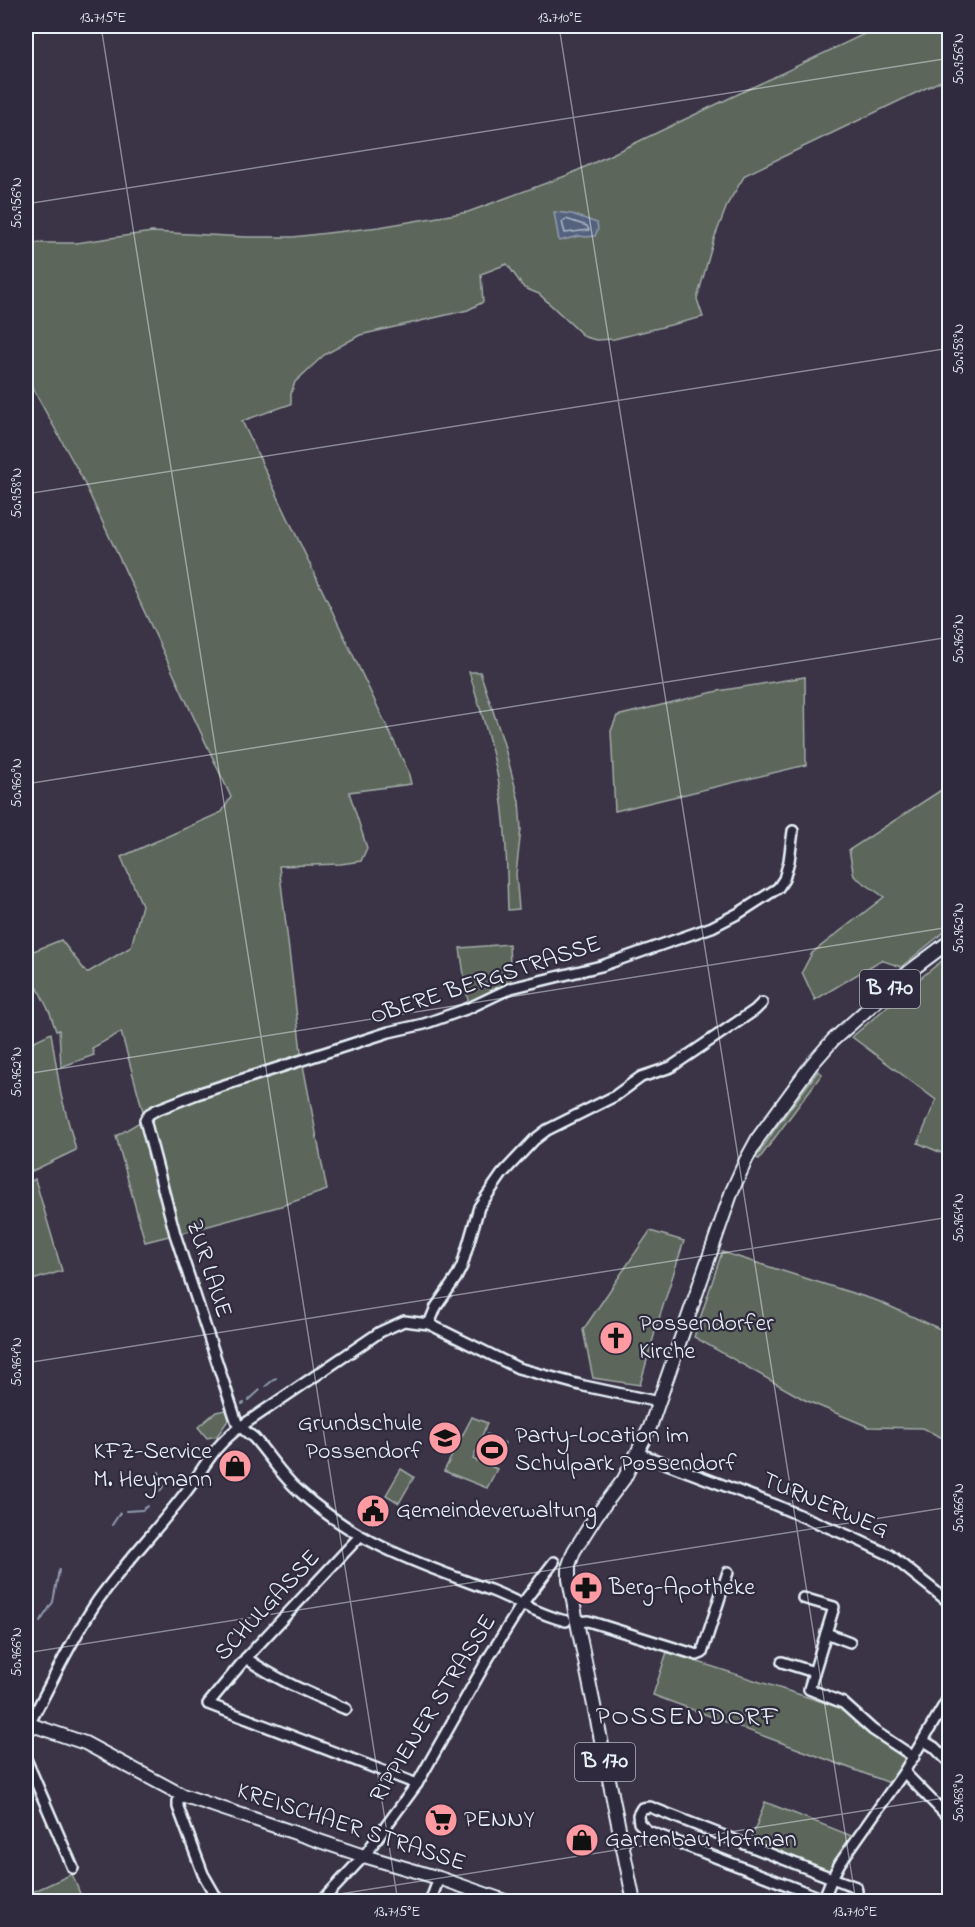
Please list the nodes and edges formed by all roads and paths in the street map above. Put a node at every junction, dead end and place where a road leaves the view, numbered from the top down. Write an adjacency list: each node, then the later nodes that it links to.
1 (793, 831): 4 (street, OBERE BERGSTRASSE)
2 (950, 941): 6 (main road, B 170)
3 (762, 1004): 5 (street)
4 (145, 1120): 7 (street, ZUR LAUE)
5 (429, 1324): 6 (street); 7 (street)
6 (659, 1402): 8 (main road, B 170)
7 (240, 1427): 9 (street); 23 (street)
8 (638, 1453): 13 (street, TURNERWEG); 15 (main road, B 170)
9 (360, 1536): 14 (street); 18 (street, SCHULGASSE)
10 (554, 1562): 14 (street, RIPPIENER STRASSE)
11 (728, 1572): 15 (street)
12 (803, 1598): 16 (street)
13 (950, 1603)
14 (522, 1605): 15 (street); 29 (street, RIPPIENER STRASSE)
15 (571, 1621): 41 (main road, B 170)
16 (826, 1633): 17 (street); 20 (street)
17 (850, 1642)
18 (246, 1658): 22 (street); 29 (street, SCHULGASSE)
19 (782, 1662): 20 (street)
20 (814, 1672): 25 (street)
21 (950, 1695): 24 (street)
22 (346, 1709)
23 (27, 1724): 30 (main road, KREISCHAER STRASSE)
24 (924, 1741): 25 (street); 27 (street)
25 (914, 1757): 28 (street)
26 (26, 1759): 33 (street)
27 (950, 1763)
28 (904, 1772): 31 (street); 35 (street)
29 (417, 1784): 32 (street, RIPPIENER STRASSE)
30 (182, 1795): 32 (main road, KREISCHAER STRASSE); 37 (street)
31 (950, 1819)
32 (364, 1856): 34 (main road, KREISCHAER STRASSE); 38 (street, RIPPIENER STRASSE)
33 (73, 1868)
34 (439, 1878): 39 (street); 40 (main road, KREISCHAER STRASSE)
35 (832, 1878): 36 (street); 36 (street); 42 (street)
36 (827, 1900)
37 (219, 1902)
38 (321, 1902)
39 (430, 1902)
40 (508, 1902)
41 (634, 1902)
42 (854, 1902)

